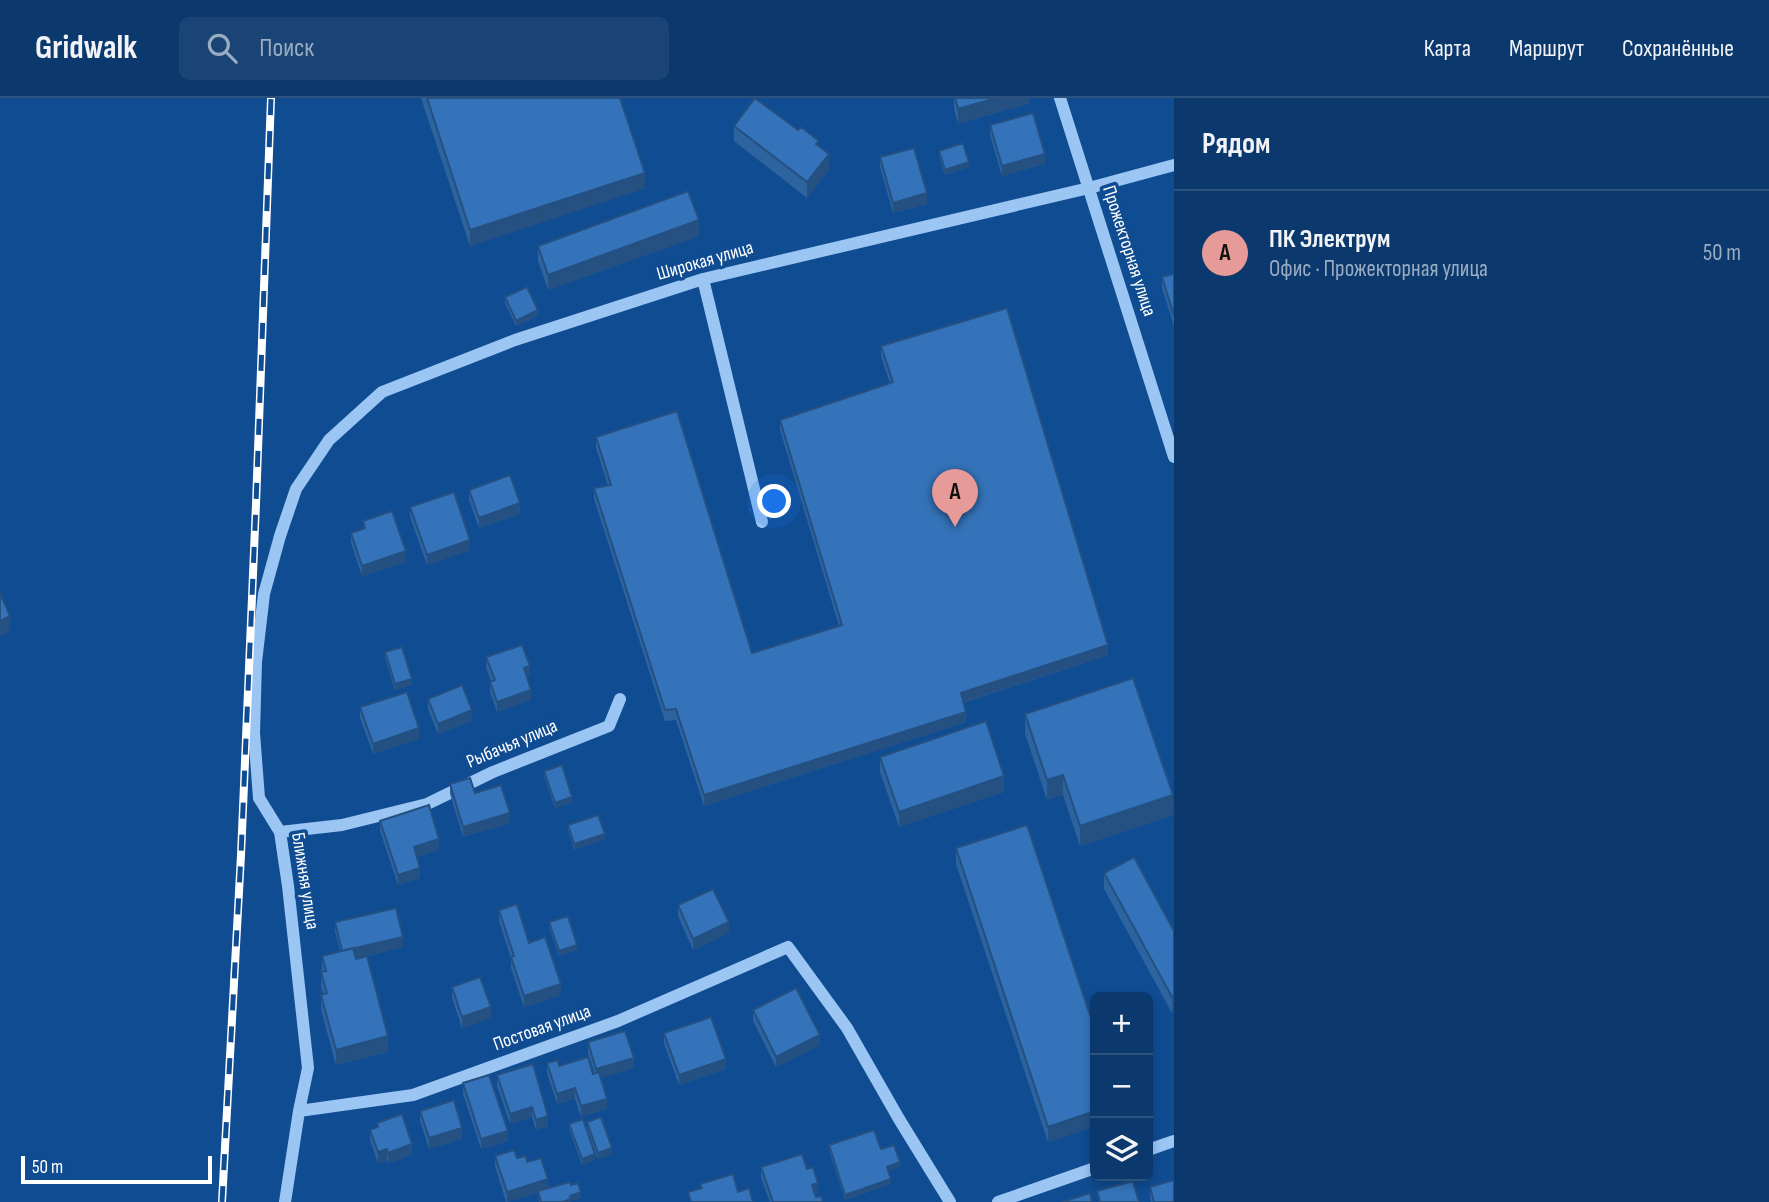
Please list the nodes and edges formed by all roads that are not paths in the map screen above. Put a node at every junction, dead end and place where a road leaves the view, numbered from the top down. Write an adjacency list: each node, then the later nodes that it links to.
1 (1060, 98): 3 (street, Прожекторная улица)
2 (1174, 165): 3 (street, Широкая улица)
3 (1089, 188): 4 (street, Широкая улица); 5 (street, Прожекторная улица)
4 (703, 279): 6 (street, Широкая улица); 7 (street)
5 (1174, 457)
6 (296, 489): 9 (street, Ближняя улица)
7 (762, 522)
8 (620, 699): 9 (street, Рыбачья улица)
9 (280, 832): 10 (street, Ближняя улица)
10 (299, 1111): 14 (street, Ближняя улица); 15 (street, Постовая улица)
11 (1174, 1141): 12 (street)
12 (1153, 1148)
13 (1090, 1170): 16 (street)
14 (285, 1202)
15 (950, 1202)
16 (998, 1202)

